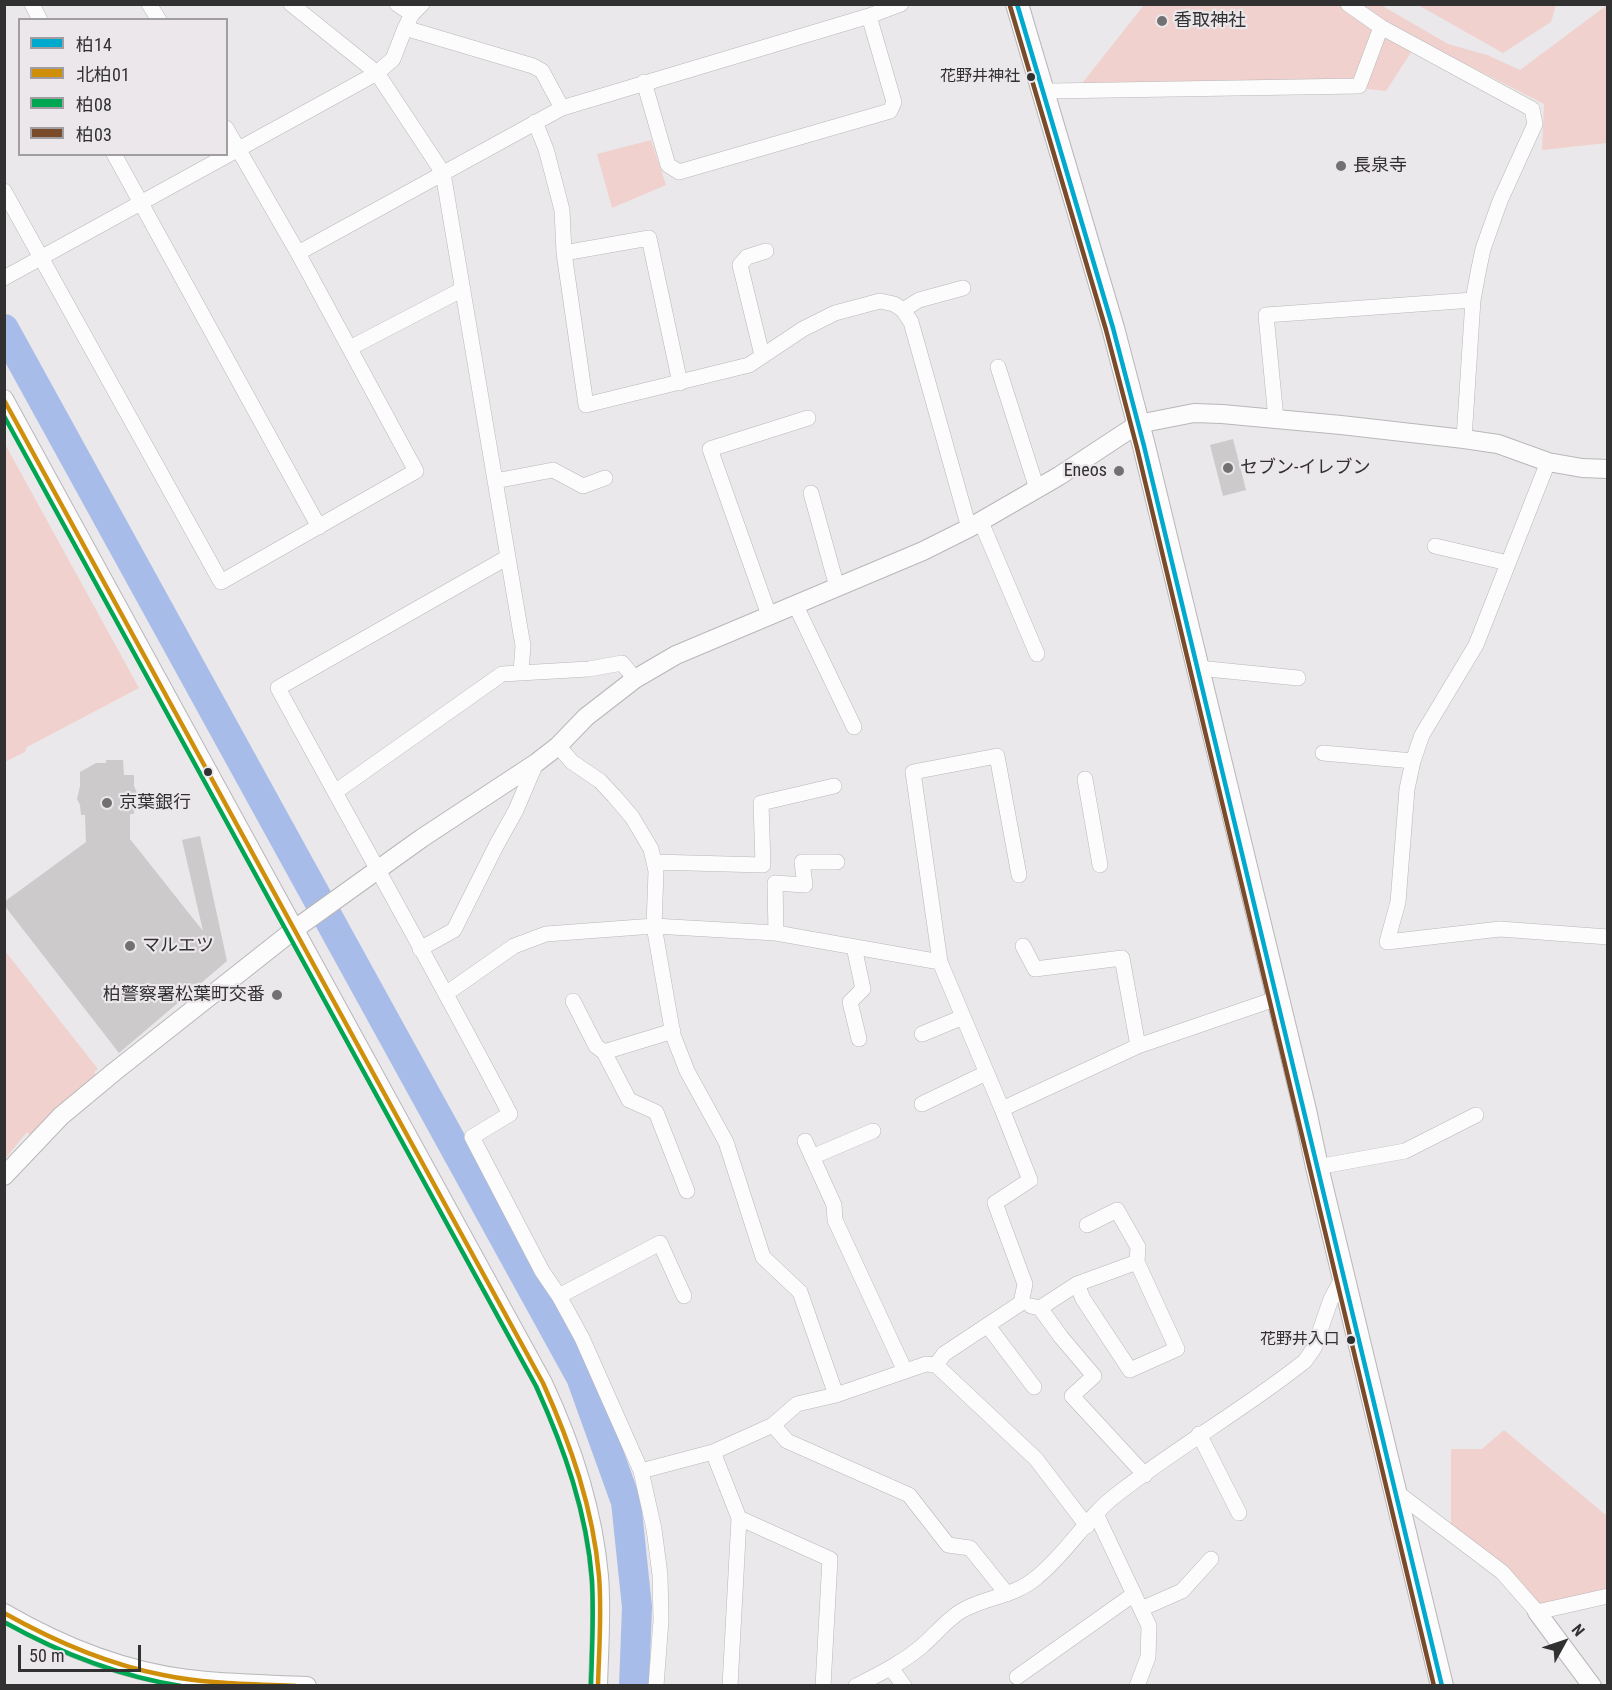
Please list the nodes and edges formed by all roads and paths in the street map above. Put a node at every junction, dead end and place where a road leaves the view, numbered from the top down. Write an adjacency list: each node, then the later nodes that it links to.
1 (32, 4): 10 (street)
2 (150, 4): 11 (street)
3 (291, 4): 13 (street)
4 (397, 4): 8 (street)
5 (901, 4): 9 (street)
6 (1017, 4): 15 (main road)
7 (1348, 4): 12 (street)
8 (413, 16): 13 (street); 16 (street)
9 (869, 16): 14 (street); 14 (street)
10 (39, 18)
11 (158, 18)
12 (1380, 27): 15 (street); 33 (street)
13 (377, 73): 19 (street); 23 (street)
14 (644, 82): 16 (street)
15 (1043, 93): 42 (main road)
16 (562, 108): 17 (street)
17 (535, 122): 23 (street); 28 (street)
18 (228, 131): 19 (street)
19 (240, 149): 20 (street); 27 (street)
20 (228, 155)
21 (115, 156): 25 (street)
22 (227, 156): 25 (street)
23 (443, 173): 27 (street); 32 (street)
24 (4, 191): 29 (street)
25 (140, 203): 29 (street); 51 (street)
26 (766, 251): 36 (street)
27 (298, 253): 35 (street)
28 (564, 253): 38 (street); 38 (street)
29 (41, 258): 30 (street); 51 (street)
30 (4, 278)
31 (963, 288): 34 (street)
32 (463, 289): 35 (street); 47 (street)
33 (1473, 300): 41 (street); 43 (street)
34 (903, 310): 36 (street); 50 (street)
35 (350, 348): 51 (street)
36 (762, 356): 38 (street)
37 (998, 367): 48 (street)
38 (680, 383)
39 (4, 399): 77 (street)
40 (808, 418): 57 (street)
41 (1276, 419): 42 (street); 43 (street)
42 (1138, 424): 48 (street); 59 (main road)
43 (1464, 439): 44 (street)
44 (1548, 462): 45 (street); 54 (street)
45 (1608, 470)
46 (605, 478): 47 (street)
47 (495, 481): 53 (street)
48 (1037, 489): 50 (street)
49 (811, 493): 55 (street)
50 (975, 525): 55 (street); 58 (street)
51 (320, 527)
52 (1435, 546): 54 (street)
53 (508, 557): 60 (street); 70 (street)
54 (1508, 562): 66 (street)
55 (837, 587): 56 (street)
56 (795, 604): 57 (street); 63 (street)
57 (769, 615): 62 (street)
58 (1037, 654)
59 (1198, 668): 61 (street); 85 (main road)
60 (521, 672): 62 (street); 70 (street)
61 (1298, 678)
62 (635, 679): 64 (street)
63 (854, 727)
64 (558, 746): 67 (street); 71 (street)
65 (1323, 753): 66 (street)
66 (1413, 761): 79 (street)
67 (536, 763): 74 (street); 82 (street)
68 (1085, 779): 73 (street)
69 (834, 786): 71 (street)
70 (335, 792): 74 (street)
71 (654, 862): 76 (street)
72 (837, 862): 78 (street)
73 (1100, 865)
74 (378, 871): 77 (street); 82 (street)
75 (1019, 875): 83 (street)
76 (654, 926): 78 (street); 84 (street); 88 (street)
77 (295, 929): 101 (street); 136 (street)
78 (777, 933): 81 (street)
79 (1608, 937)
80 (1023, 946): 91 (street)
81 (854, 947): 83 (street); 90 (street)
82 (420, 949): 84 (street)
83 (940, 962): 87 (street)
84 (447, 993): 107 (street)
85 (1278, 998): 91 (street); 100 (main road)
86 (573, 1001): 92 (street)
87 (963, 1017): 89 (street); 93 (street)
88 (673, 1031): 92 (street); 115 (street)
89 (922, 1034)
90 (859, 1039)
91 (1138, 1046): 95 (street)
92 (604, 1052): 102 (street)
93 (986, 1073): 94 (street); 95 (street)
94 (922, 1104)
95 (1002, 1109): 109 (street)
96 (1476, 1115): 100 (street)
97 (873, 1131): 99 (street)
98 (805, 1141): 99 (street)
99 (812, 1157): 113 (street)
100 (1317, 1167): 105 (main road)
101 (4, 1176)
102 (687, 1191)
103 (1087, 1226): 104 (street)
104 (1137, 1262): 106 (street); 106 (street)
105 (1344, 1275): 117 (street); 121 (main road)
106 (1077, 1284): 110 (street)
107 (559, 1296): 108 (street); 119 (street)
108 (684, 1296)
109 (1021, 1303): 110 (street); 111 (street)
110 (1041, 1308): 120 (street)
111 (988, 1326): 112 (street); 114 (street)
112 (936, 1365): 113 (street); 124 (street)
113 (905, 1371): 115 (street)
114 (1034, 1387)
115 (836, 1395): 116 (street)
116 (773, 1425): 118 (street); 126 (street)
117 (1200, 1434): 120 (street); 122 (street)
118 (712, 1452): 119 (street); 123 (street)
119 (640, 1471): 137 (street)
120 (1144, 1475): 124 (street)
121 (1395, 1491): 130 (street); 143 (main road)
122 (1239, 1513)
123 (739, 1518): 138 (street); 139 (street)
124 (1091, 1520): 126 (street); 127 (street)
125 (1211, 1559): 129 (street)
126 (1008, 1594): 132 (street)
127 (1134, 1594): 129 (street); 133 (street)
128 (1608, 1596): 130 (street)
129 (1141, 1609): 142 (street)
130 (1537, 1611): 144 (street)
131 (4, 1613): 134 (street)
132 (891, 1668): 140 (street); 141 (street)
133 (1017, 1677)
134 (163, 1680): 135 (street)
135 (307, 1686)
136 (598, 1686)
137 (656, 1686)
138 (730, 1686)
139 (823, 1686)
140 (856, 1686)
141 (904, 1686)
142 (1137, 1686)
143 (1442, 1686)
144 (1592, 1686)

